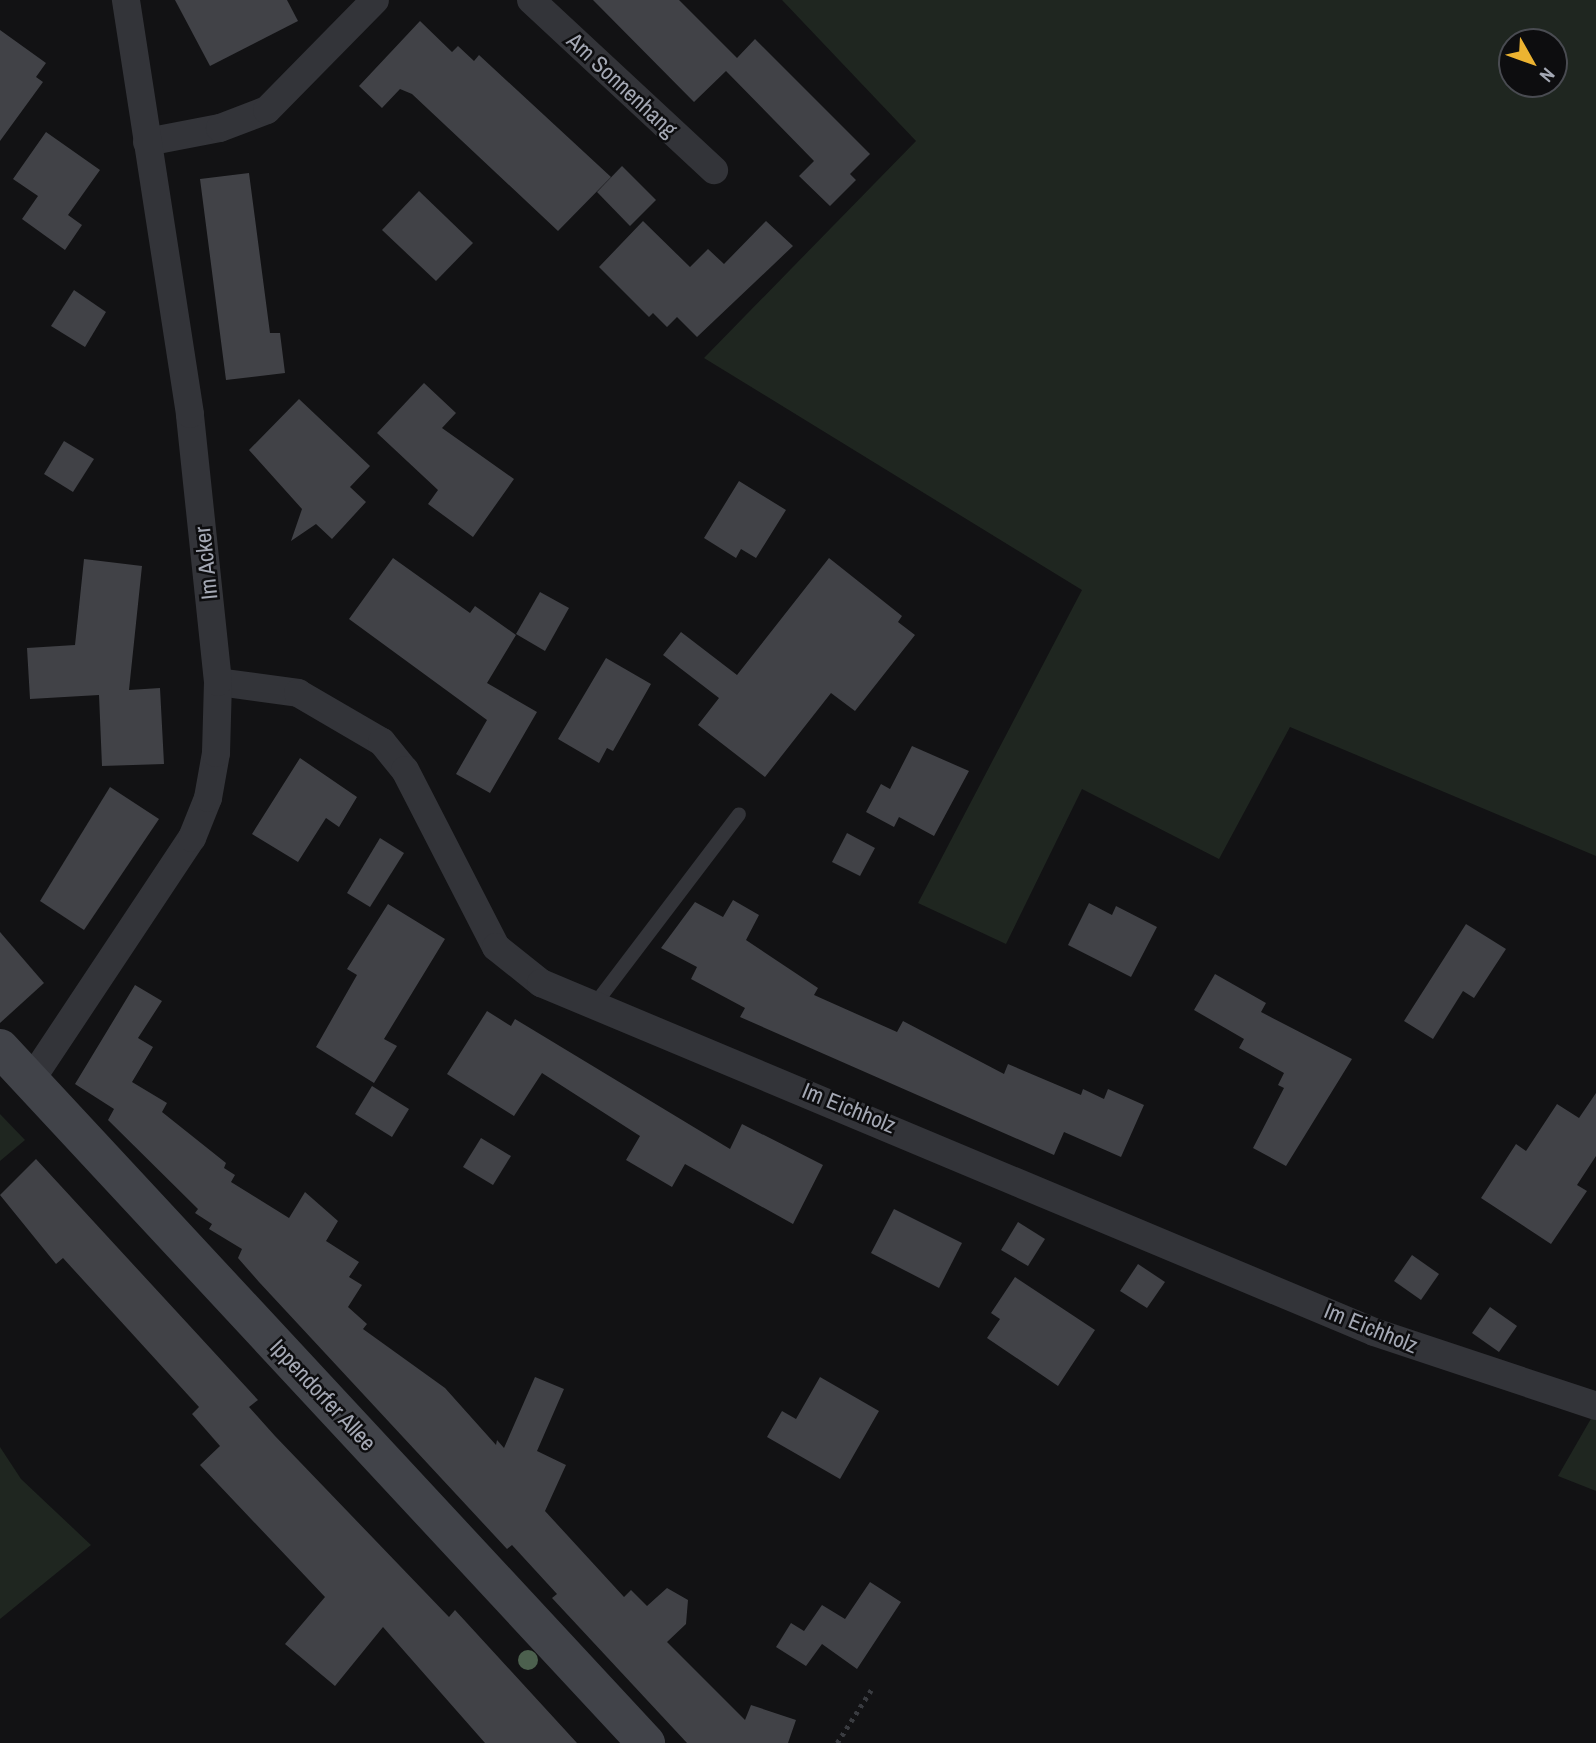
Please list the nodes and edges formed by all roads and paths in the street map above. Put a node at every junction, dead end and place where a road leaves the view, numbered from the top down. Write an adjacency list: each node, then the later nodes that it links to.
1 (126, 0): 4 (street, Im Acker)
2 (375, 0): 4 (street)
3 (531, 0): 5 (street, Am Sonnenhang)
4 (147, 142): 6 (street, Im Acker)
5 (714, 170)
6 (218, 682): 8 (street, Im Eichholz); 10 (street, Im Acker)
7 (739, 814): 8 (lane)
8 (590, 1009): 11 (street, Im Eichholz)
9 (0, 1048): 10 (street, Ippendorfer Allee)
10 (31, 1080): 13 (street, Ippendorfer Allee)
11 (1596, 1406)
12 (871, 1690): 14 (path)
13 (646, 1743)
14 (837, 1743)

